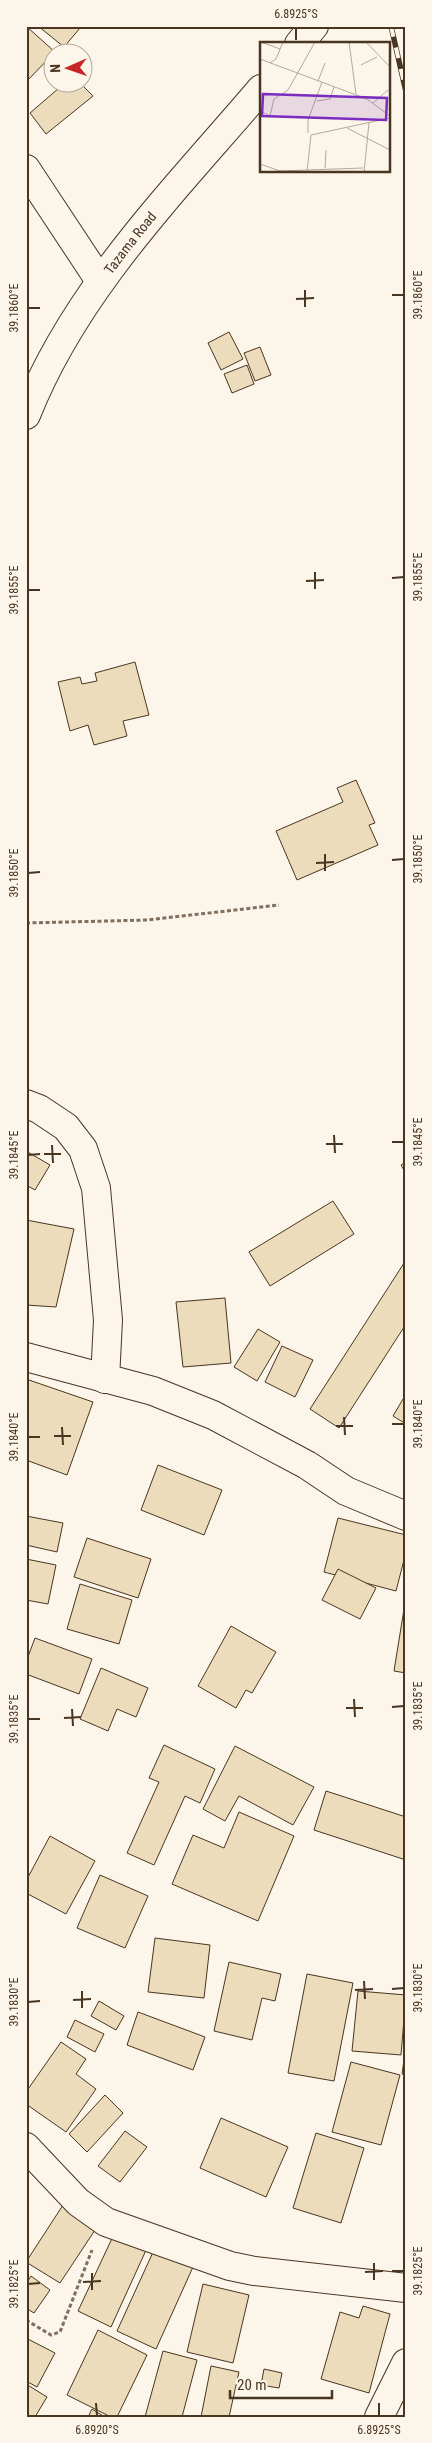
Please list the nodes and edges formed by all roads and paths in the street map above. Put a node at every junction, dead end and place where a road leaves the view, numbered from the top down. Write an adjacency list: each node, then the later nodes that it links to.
1 (314, 26): 2 (street)
2 (301, 42)
3 (260, 90): 5 (street, Tazama Road)
4 (26, 169): 5 (street)
5 (100, 281): 6 (street, Tazama Road)
6 (26, 415)
7 (279, 904): 8 (path)
8 (26, 923)
9 (26, 1104): 11 (street)
10 (26, 1357): 11 (street)
11 (105, 1378): 12 (street)
12 (406, 1516)
13 (26, 2147): 14 (street)
14 (106, 2222): 15 (street); 16 (path)
15 (406, 2288)
16 (26, 2320)
17 (406, 2363): 18 (street)
18 (379, 2417)

